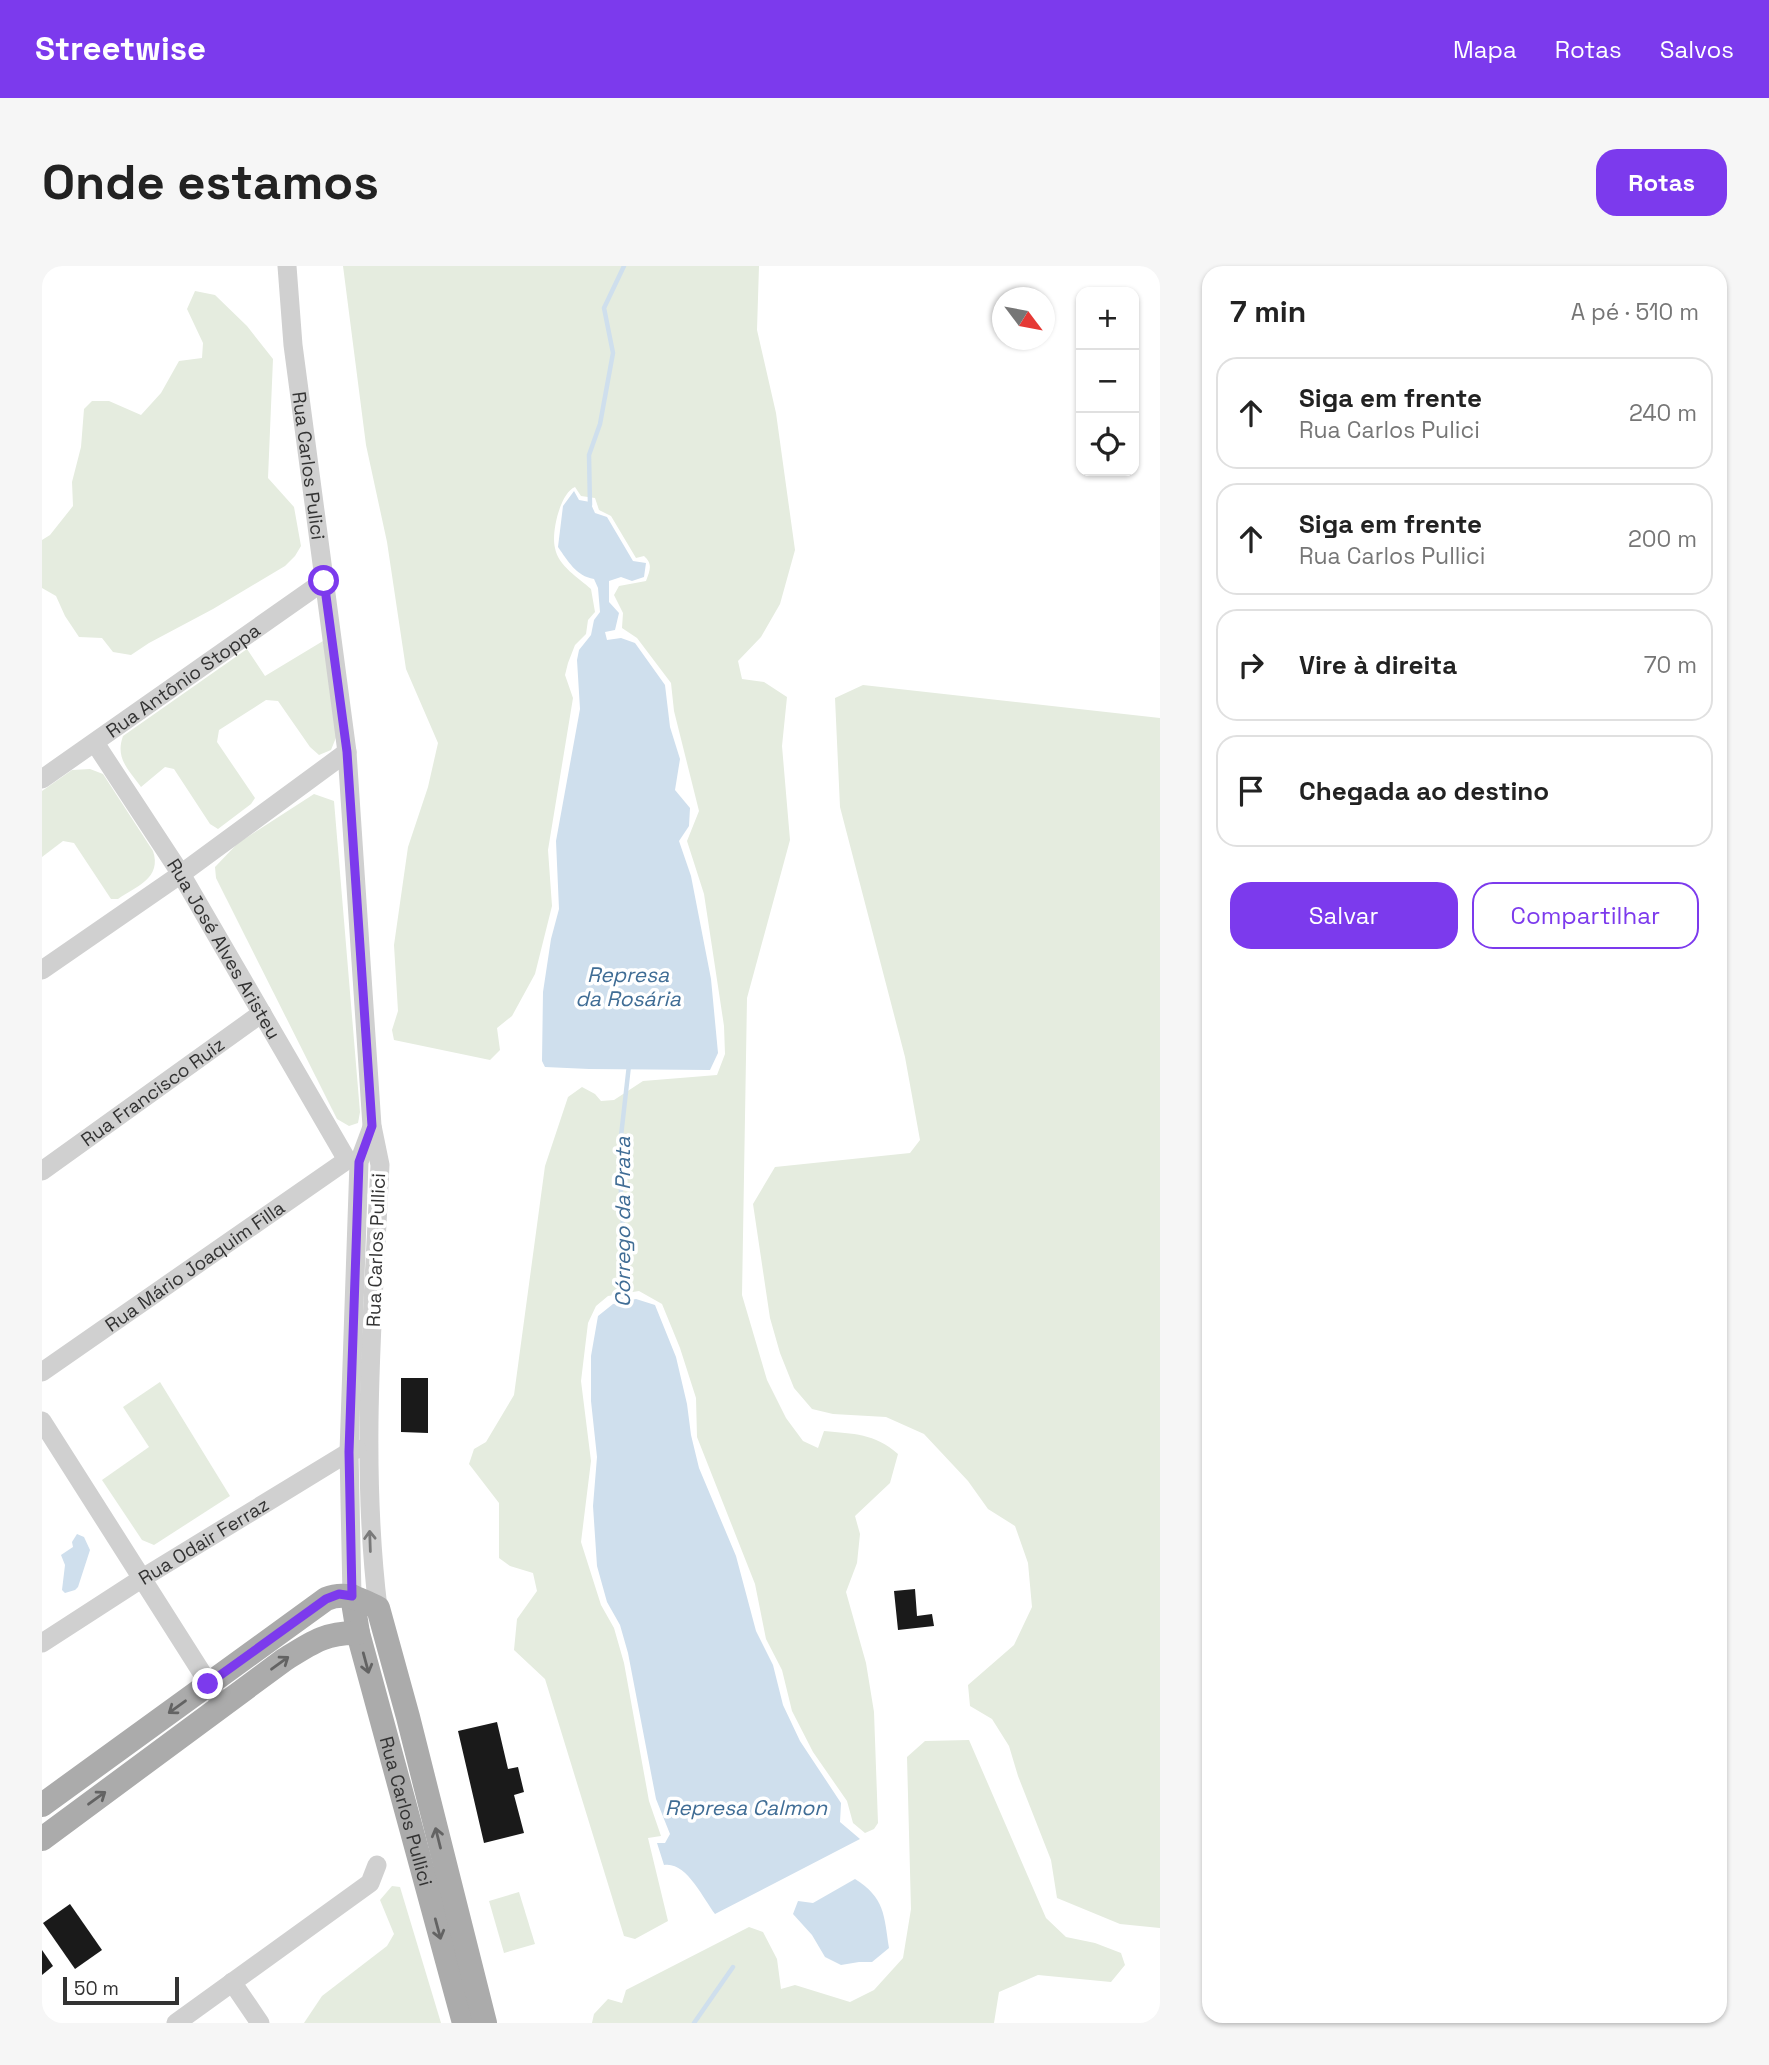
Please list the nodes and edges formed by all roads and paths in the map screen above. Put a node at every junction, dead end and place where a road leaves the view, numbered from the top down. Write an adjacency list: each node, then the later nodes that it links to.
1 (287, 266): 2 (street, Rua Carlos Pulici)
2 (324, 581): 3 (street, Rua Antônio Stoppa); 4 (street, Rua Carlos Pulici)
3 (95, 743): 5 (street, Rua Antônio Stoppa); 6 (street, Rua José Alves Aristeu)
4 (347, 752): 6 (street); 9 (street, Rua Carlos Pulici)
5 (42, 779)
6 (181, 874): 7 (street); 8 (street, Rua José Alves Aristeu)
7 (42, 970)
8 (262, 1013): 10 (street, Rua José Alves Aristeu); 12 (street, Rua Francisco Ruiz)
9 (372, 1126): 10 (street, Rua Carlos Pullici); 11 (street, Rua Carlos Pullici)
10 (353, 1161): 11 (street); 13 (street, Rua Mário Joaquim Filla); 15 (street, Rua Carlos Pullici)
11 (380, 1165): 15 (street, Rua Carlos Pullici)
12 (42, 1171)
13 (42, 1372)
14 (42, 1421): 16 (street)
15 (358, 1449): 16 (street, Rua Odair Ferraz); 17 (street, Rua Carlos Pullici); 18 (street, Rua Carlos Pullici, one-way to 15)
16 (141, 1579): 20 (street, Rua Odair Ferraz); 21 (street)
17 (352, 1596): 18 (main road); 19 (main road, Rua Carlos Pullici); 21 (main road)
18 (378, 1608): 30 (main road, Rua Carlos Pullici, one-way to 18)
19 (358, 1633): 22 (main road, one-way to 19); 29 (main road, Rua Carlos Pullici, one-way to 29)
20 (42, 1643)
21 (208, 1684): 22 (street); 23 (main road, one-way to 23)
22 (223, 1706): 24 (main road, one-way to 22)
23 (42, 1805)
24 (42, 1839)
25 (377, 1865): 26 (street)
26 (232, 1982): 27 (street); 28 (street)
27 (176, 2023)
28 (260, 2023)
29 (464, 2023)
30 (485, 2023)

